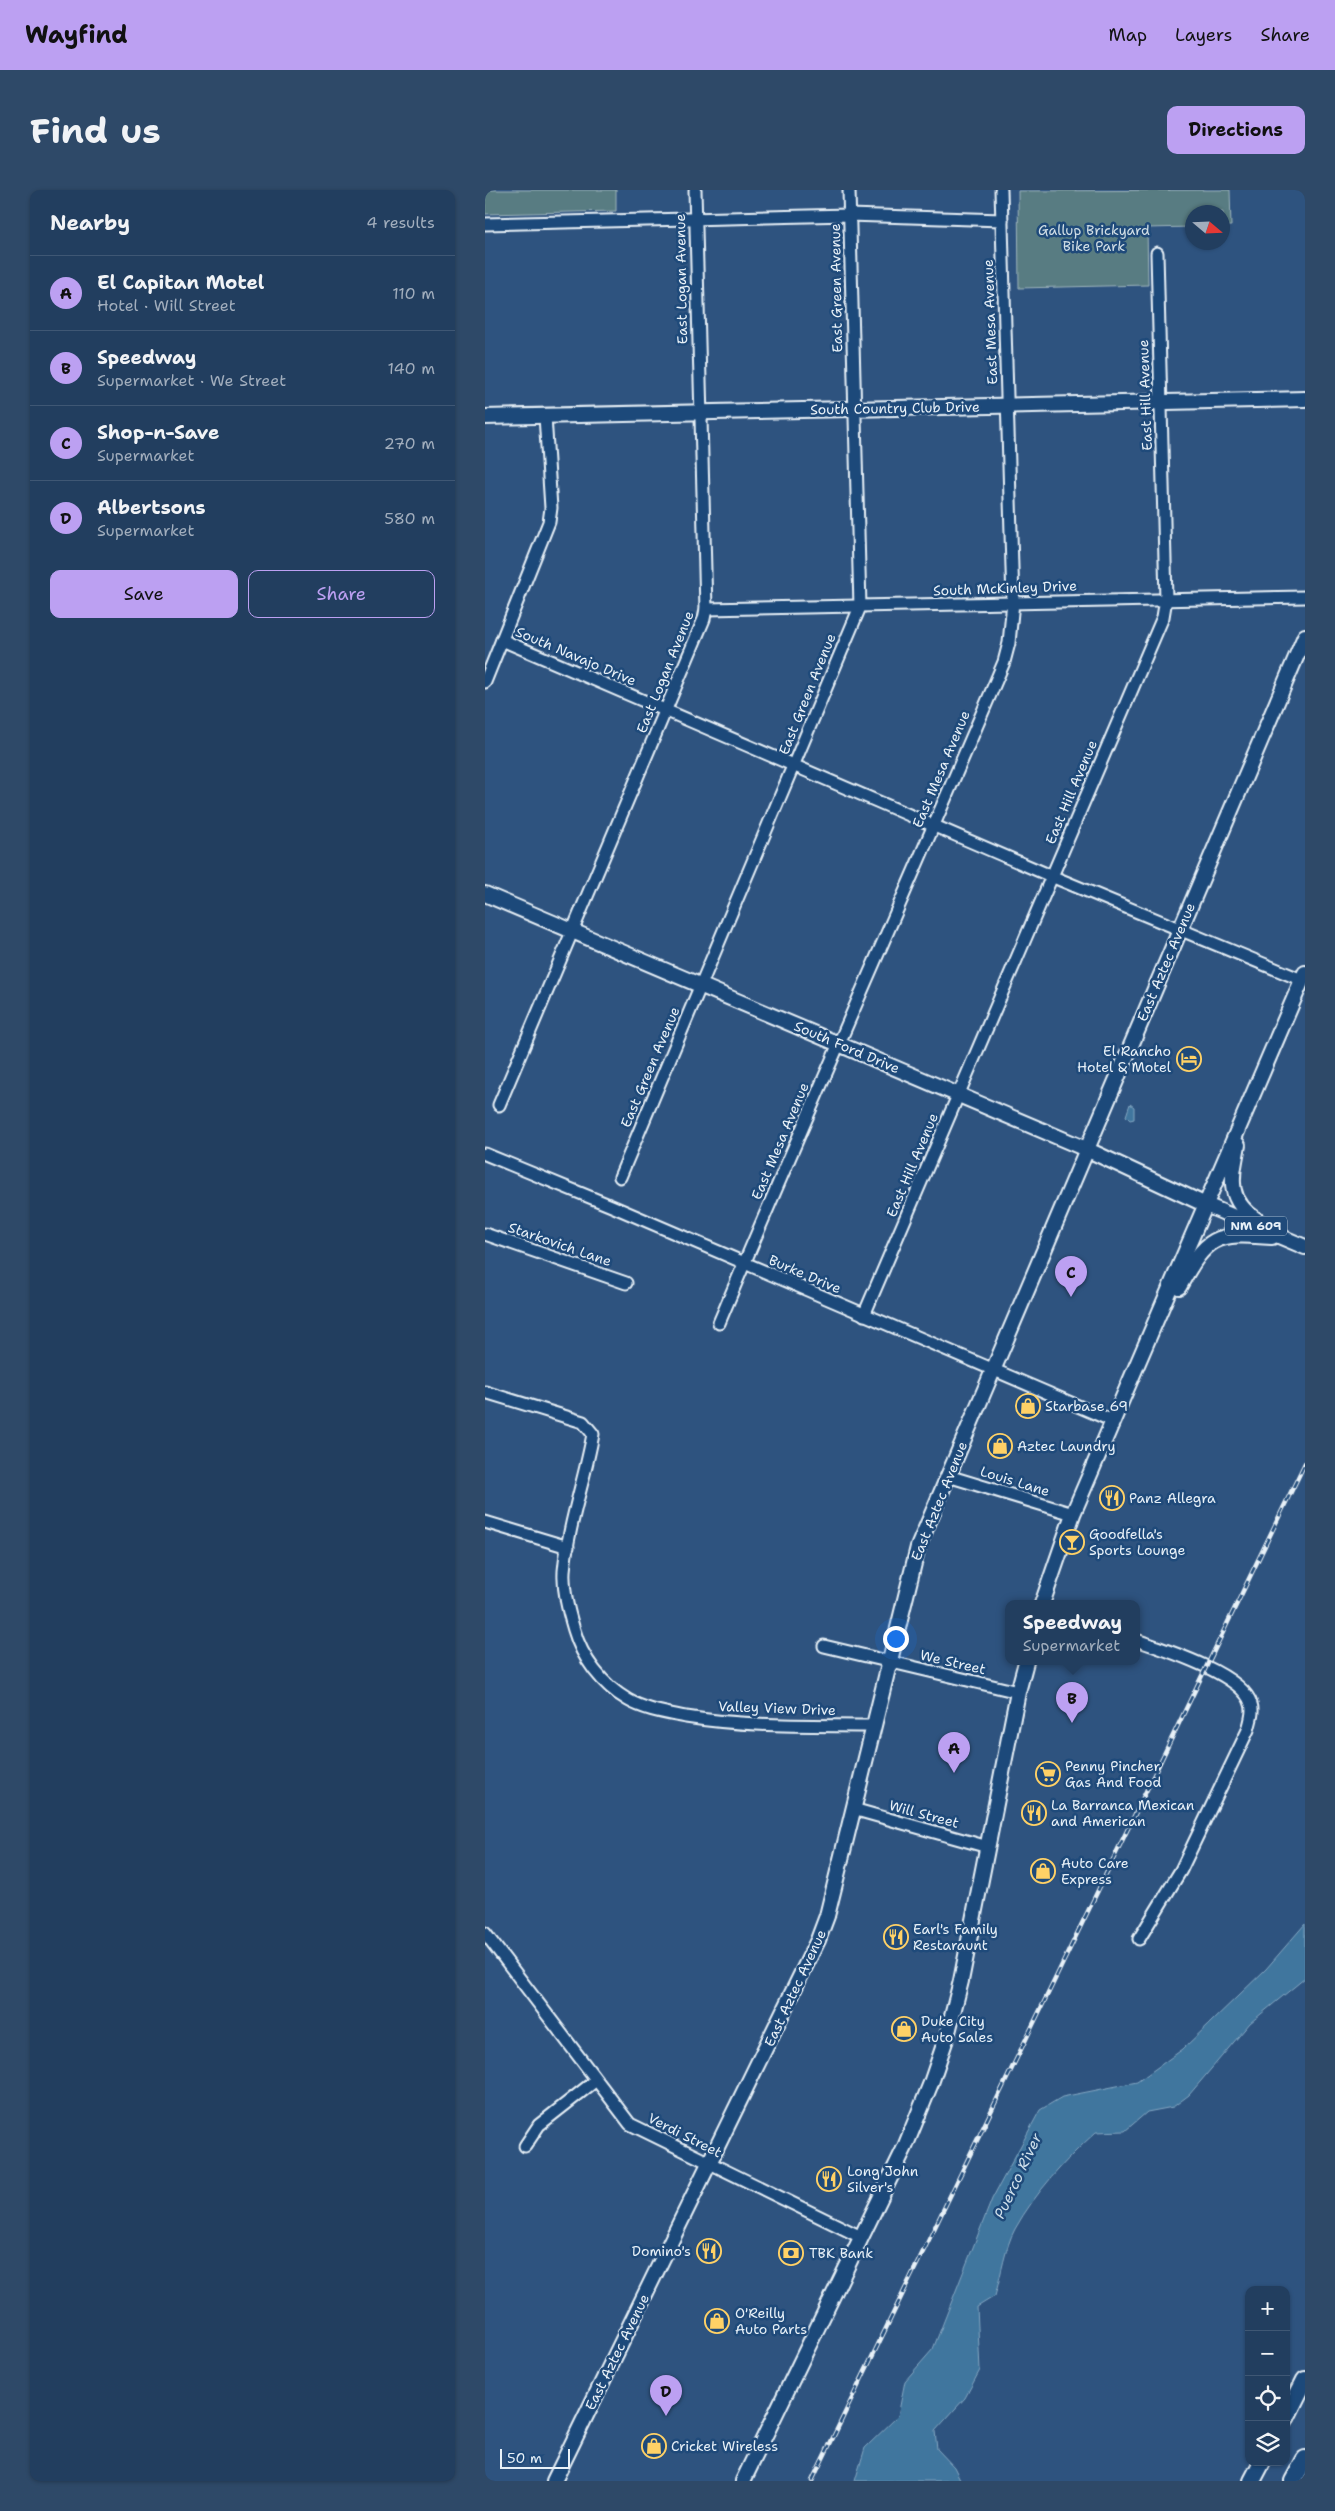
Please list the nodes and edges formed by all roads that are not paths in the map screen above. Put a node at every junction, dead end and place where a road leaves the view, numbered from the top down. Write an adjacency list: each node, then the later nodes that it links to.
1 (695, 190): 5 (street, East Logan Avenue)
2 (849, 190): 4 (street, East Green Avenue)
3 (1001, 190): 6 (street, East Mesa Avenue)
4 (849, 215): 5 (street); 6 (street); 12 (street, East Green Avenue)
5 (695, 218): 7 (street); 13 (street, East Logan Avenue)
6 (1001, 220): 11 (street, East Mesa Avenue)
7 (485, 224)
8 (1157, 253): 10 (street, East Hill Avenue)
9 (1305, 399): 10 (main road, South Country Club Drive)
10 (1160, 402): 11 (main road, South Country Club Drive); 17 (street, East Hill Avenue)
11 (1008, 405): 12 (main road, South Country Club Drive); 18 (street, East Mesa Avenue)
12 (854, 409): 13 (main road, South Country Club Drive); 19 (street, East Green Avenue)
13 (699, 413): 14 (main road, South Country Club Drive); 20 (street, East Logan Avenue)
14 (545, 416): 15 (main road, South Country Club Drive); 22 (street)
15 (485, 418)
16 (1305, 597): 17 (street, South McKinley Drive)
17 (1166, 599): 18 (street, South McKinley Drive); 27 (street, East Hill Avenue)
18 (1013, 602): 19 (street, South McKinley Drive); 26 (street, East Mesa Avenue)
19 (860, 607): 20 (street, South McKinley Drive); 25 (street, East Green Avenue)
20 (706, 609): 24 (street, East Logan Avenue)
21 (1305, 636): 29 (main road, East Aztec Avenue)
22 (501, 640): 23 (street); 24 (street, South Navajo Drive)
23 (485, 682)
24 (665, 712): 25 (street, South Navajo Drive); 30 (street, East Logan Avenue)
25 (795, 765): 26 (street, South Navajo Drive); 32 (street, East Green Avenue)
26 (934, 825): 27 (street, South Navajo Drive); 33 (street, East Mesa Avenue)
27 (1051, 876): 29 (street, South Navajo Drive); 34 (street, East Hill Avenue)
28 (485, 894): 30 (main road, South Ford Drive)
29 (1180, 930): 31 (street, South Navajo Drive); 37 (main road, East Aztec Avenue)
30 (573, 931): 32 (main road, South Ford Drive); 36 (street, East Logan Avenue)
31 (1303, 976): 35 (main road)
32 (701, 986): 33 (main road, South Ford Drive); 39 (street, East Green Avenue)
33 (837, 1043): 34 (main road, South Ford Drive); 44 (street, East Mesa Avenue)
34 (959, 1095): 37 (main road, South Ford Drive); 46 (street, East Hill Avenue)
35 (1252, 1096): 40 (main road); 42 (main road)
36 (499, 1105)
37 (1087, 1149): 40 (main road, South Ford Drive); 49 (main road, East Aztec Avenue)
38 (485, 1154): 44 (street, Burke Drive)
39 (620, 1177)
40 (1206, 1205): 42 (main road, NM 609); 48 (main road)
41 (485, 1234): 45 (street, Starkovich Lane)
42 (1285, 1238): 43 (main road, NM 609); 48 (main road)
43 (1305, 1247)
44 (744, 1264): 46 (street, Burke Drive); 47 (street, East Mesa Avenue)
45 (626, 1283)
46 (863, 1315): 49 (street, Burke Drive)
47 (719, 1323)
48 (1137, 1365): 51 (main road)
49 (993, 1370): 51 (street, Burke Drive); 52 (main road, East Aztec Avenue)
50 (485, 1392): 55 (street, Valley View Drive)
51 (1113, 1421): 53 (main road)
52 (948, 1476): 53 (street, Louis Lane); 59 (main road, East Aztec Avenue)
53 (1073, 1514): 56 (main road)
54 (485, 1522): 55 (street)
55 (568, 1546): 62 (street, Valley View Drive)
56 (1043, 1600)
57 (1140, 1641): 66 (street)
58 (824, 1646): 59 (street, We Street)
59 (888, 1663): 61 (street, We Street); 62 (main road, East Aztec Avenue)
60 (1026, 1665): 61 (main road)
61 (1018, 1692): 64 (main road)
62 (874, 1726): 63 (main road, East Aztec Avenue)
63 (853, 1809): 64 (street, Will Street); 69 (main road, East Aztec Avenue)
64 (988, 1847): 70 (main road)
65 (485, 1933): 67 (street, Verdi Street)
66 (1139, 1939)
67 (595, 2081): 68 (street); 69 (street, Verdi Street)
68 (525, 2146)
69 (709, 2165): 70 (street, Verdi Street); 75 (main road, East Aztec Avenue)
70 (861, 2237): 76 (main road)
71 (1305, 2380): 72 (highway)
72 (1290, 2410)
73 (1305, 2459): 78 (highway)
74 (1260, 2466): 77 (highway)
75 (554, 2481)
76 (743, 2481)
77 (1252, 2481)
78 (1293, 2481)

